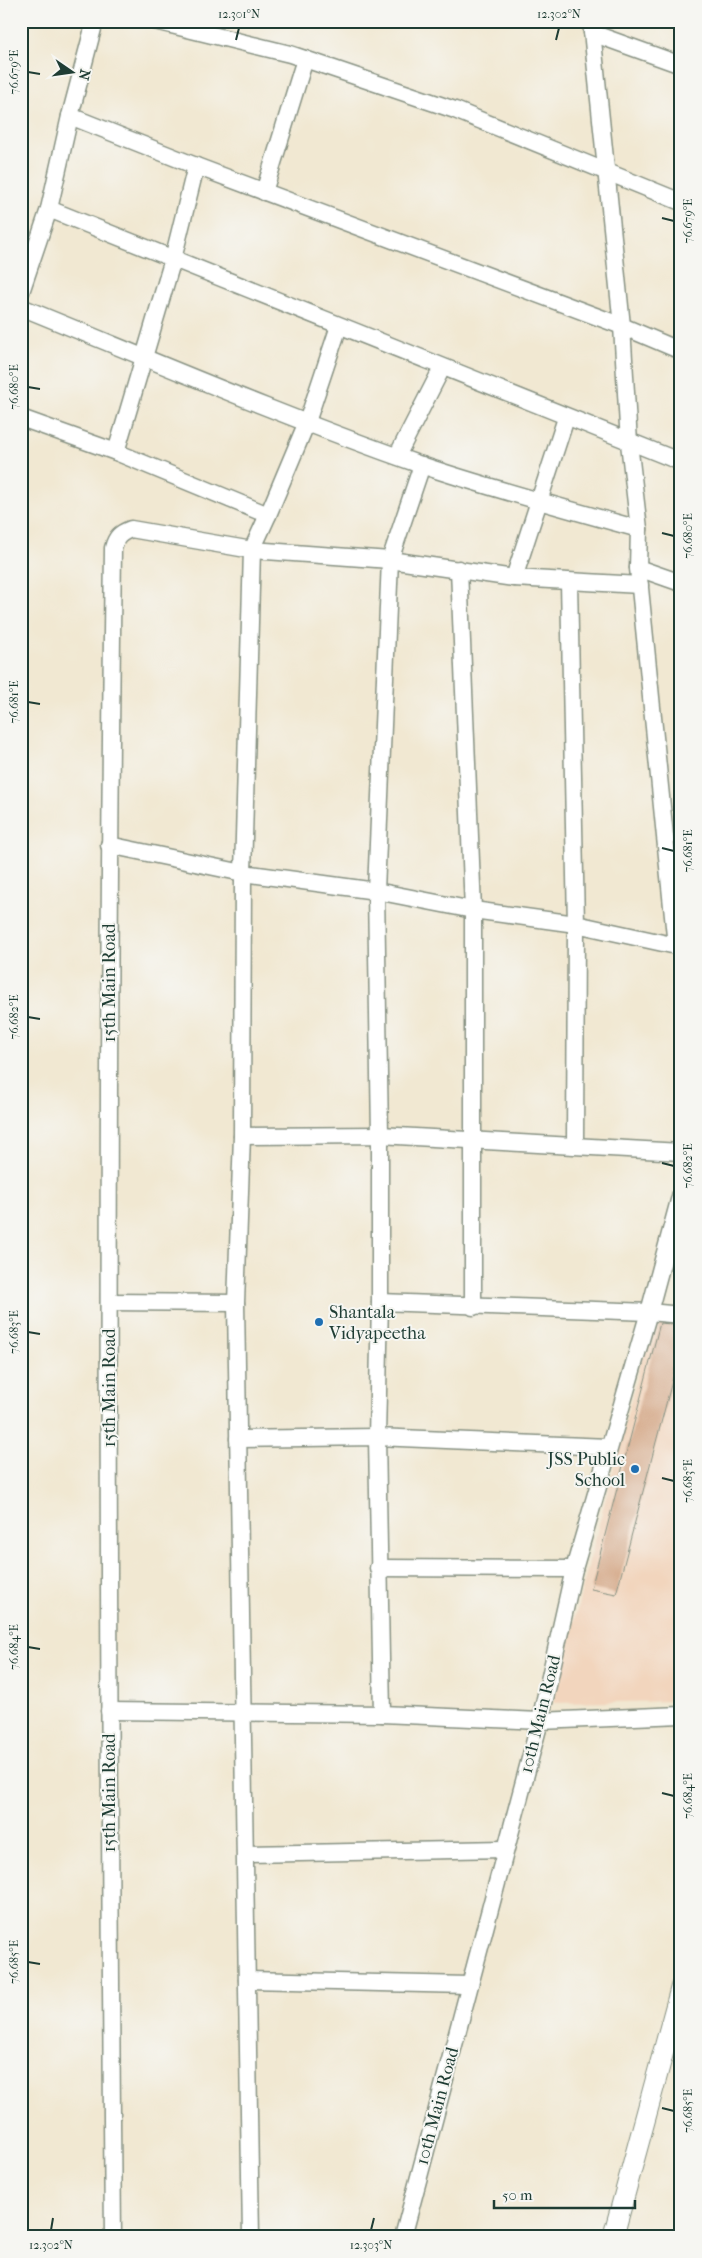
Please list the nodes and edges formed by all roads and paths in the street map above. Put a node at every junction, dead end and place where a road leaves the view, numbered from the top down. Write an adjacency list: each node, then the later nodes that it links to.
1 (95, 21): 6 (street)
2 (155, 21): 4 (street)
3 (592, 27): 5 (street); 8 (street)
4 (305, 59): 8 (street); 9 (street)
5 (681, 65)
6 (70, 116): 7 (street); 11 (street)
7 (196, 166): 9 (street); 12 (street)
8 (608, 173): 10 (street); 16 (street)
9 (264, 192): 16 (street)
10 (681, 202)
11 (49, 209): 12 (street); 13 (street)
12 (173, 259): 15 (street); 18 (street)
13 (21, 292)
14 (21, 308): 18 (street)
15 (339, 326): 19 (street); 22 (street)
16 (622, 326): 17 (street); 23 (street)
17 (681, 351)
18 (143, 356): 22 (street); 24 (street)
19 (442, 368): 21 (street); 25 (street)
20 (21, 418): 24 (street)
21 (566, 418): 23 (street); 28 (street)
22 (306, 422): 25 (street); 29 (street)
23 (629, 443): 26 (street); 30 (street)
24 (116, 452): 29 (street)
25 (396, 456): 27 (street)
26 (681, 462)
27 (422, 465): 28 (street); 32 (street)
28 (540, 501): 30 (street); 35 (street)
29 (268, 515): 31 (street)
30 (638, 529): 33 (street)
31 (252, 550): 32 (street); 39 (street, 15th Main Road); 40 (street)
32 (390, 560): 34 (street); 41 (street)
33 (638, 568): 37 (street); 38 (street)
34 (459, 569): 35 (street); 42 (street)
35 (514, 578): 36 (street)
36 (569, 582): 38 (street); 43 (street)
37 (681, 583)
38 (640, 585): 44 (street)
39 (109, 844): 40 (street); 51 (street, 15th Main Road)
40 (243, 873): 41 (street); 46 (street)
41 (376, 891): 42 (street); 45 (street)
42 (473, 910): 43 (street); 47 (street)
43 (576, 924): 44 (street); 48 (street)
44 (679, 946)
45 (380, 1135): 46 (street); 47 (street); 52 (street)
46 (242, 1136): 53 (street)
47 (472, 1139): 48 (street); 54 (street)
48 (575, 1145): 49 (street)
49 (681, 1152)
50 (681, 1193): 55 (street, 10th Main Road)
51 (109, 1302): 53 (street); 62 (street, 15th Main Road)
52 (380, 1302): 54 (street); 57 (street)
53 (236, 1303): 58 (street)
54 (473, 1307): 55 (street)
55 (649, 1312): 56 (street); 59 (street, 10th Main Road)
56 (681, 1315)
57 (377, 1438): 58 (street); 59 (street); 60 (street)
58 (238, 1439): 63 (street)
59 (608, 1447): 61 (street, 10th Main Road)
60 (378, 1568): 61 (street); 64 (street)
61 (574, 1569): 66 (street, 10th Main Road)
62 (109, 1711): 63 (street); 73 (street, 15th Main Road)
63 (243, 1714): 64 (street); 68 (street)
64 (382, 1714): 66 (street)
65 (681, 1715): 66 (street)
66 (540, 1721): 67 (street, 10th Main Road)
67 (504, 1849): 68 (street); 70 (street, 10th Main Road)
68 (246, 1854): 69 (street)
69 (247, 1980): 70 (street); 74 (street)
70 (468, 1985): 75 (street, 10th Main Road)
71 (681, 1987): 72 (street)
72 (676, 2026): 76 (street)
73 (113, 2237)
74 (250, 2237)
75 (403, 2237)
76 (613, 2237)

